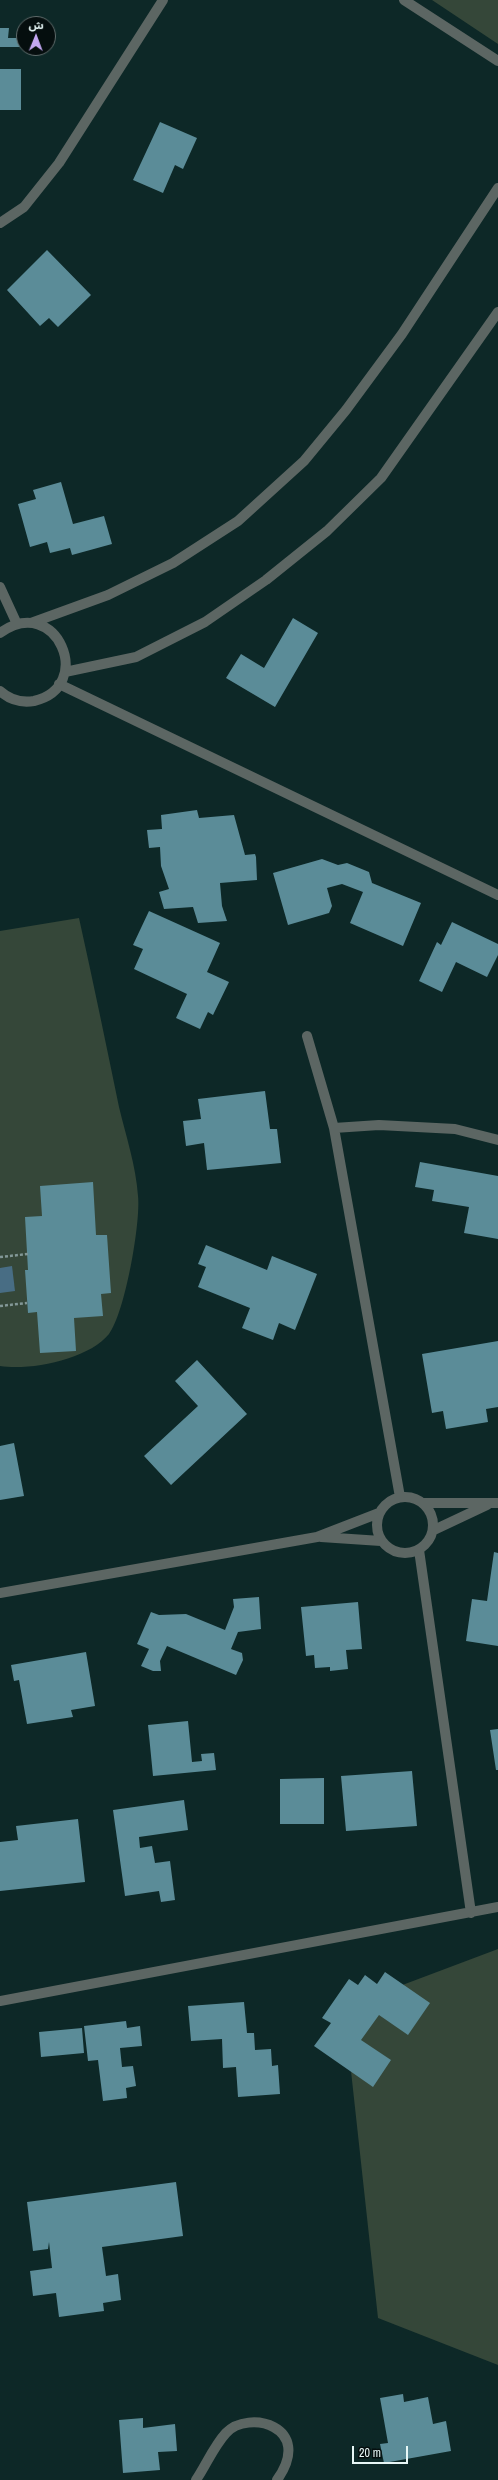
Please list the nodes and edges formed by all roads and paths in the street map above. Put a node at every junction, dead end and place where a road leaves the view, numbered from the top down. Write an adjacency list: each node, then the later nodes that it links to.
1 (162, 0): 5 (street)
2 (404, 0): 3 (street)
3 (498, 62)
4 (498, 188): 8 (street)
5 (0, 223)
6 (498, 312): 11 (street)
7 (0, 587): 9 (street)
8 (31, 623): 9 (street); 11 (street)
9 (17, 624): 10 (street)
10 (0, 633)
11 (65, 672): 12 (street)
12 (60, 684): 14 (street); 16 (street)
13 (0, 691): 14 (street)
14 (16, 701): 15 (street)
15 (0, 703)
16 (498, 895)
17 (307, 1036): 18 (street)
18 (334, 1128): 19 (street); 24 (street)
19 (498, 1140)
20 (28, 1254): 21 (path)
21 (0, 1257)
22 (27, 1303): 23 (path)
23 (0, 1306)
24 (400, 1497): 25 (street); 27 (street)
25 (424, 1503): 26 (street); 28 (street)
26 (494, 1504): 28 (street)
27 (379, 1513): 29 (street); 30 (street)
28 (434, 1530): 31 (street)
29 (317, 1537): 30 (street); 32 (street)
30 (381, 1541): 31 (street)
31 (419, 1550): 34 (street)
32 (0, 1593)
33 (498, 1907): 34 (street)
34 (471, 1913): 35 (street)
35 (0, 2001)
36 (196, 2480): 37 (street)
37 (277, 2480)

